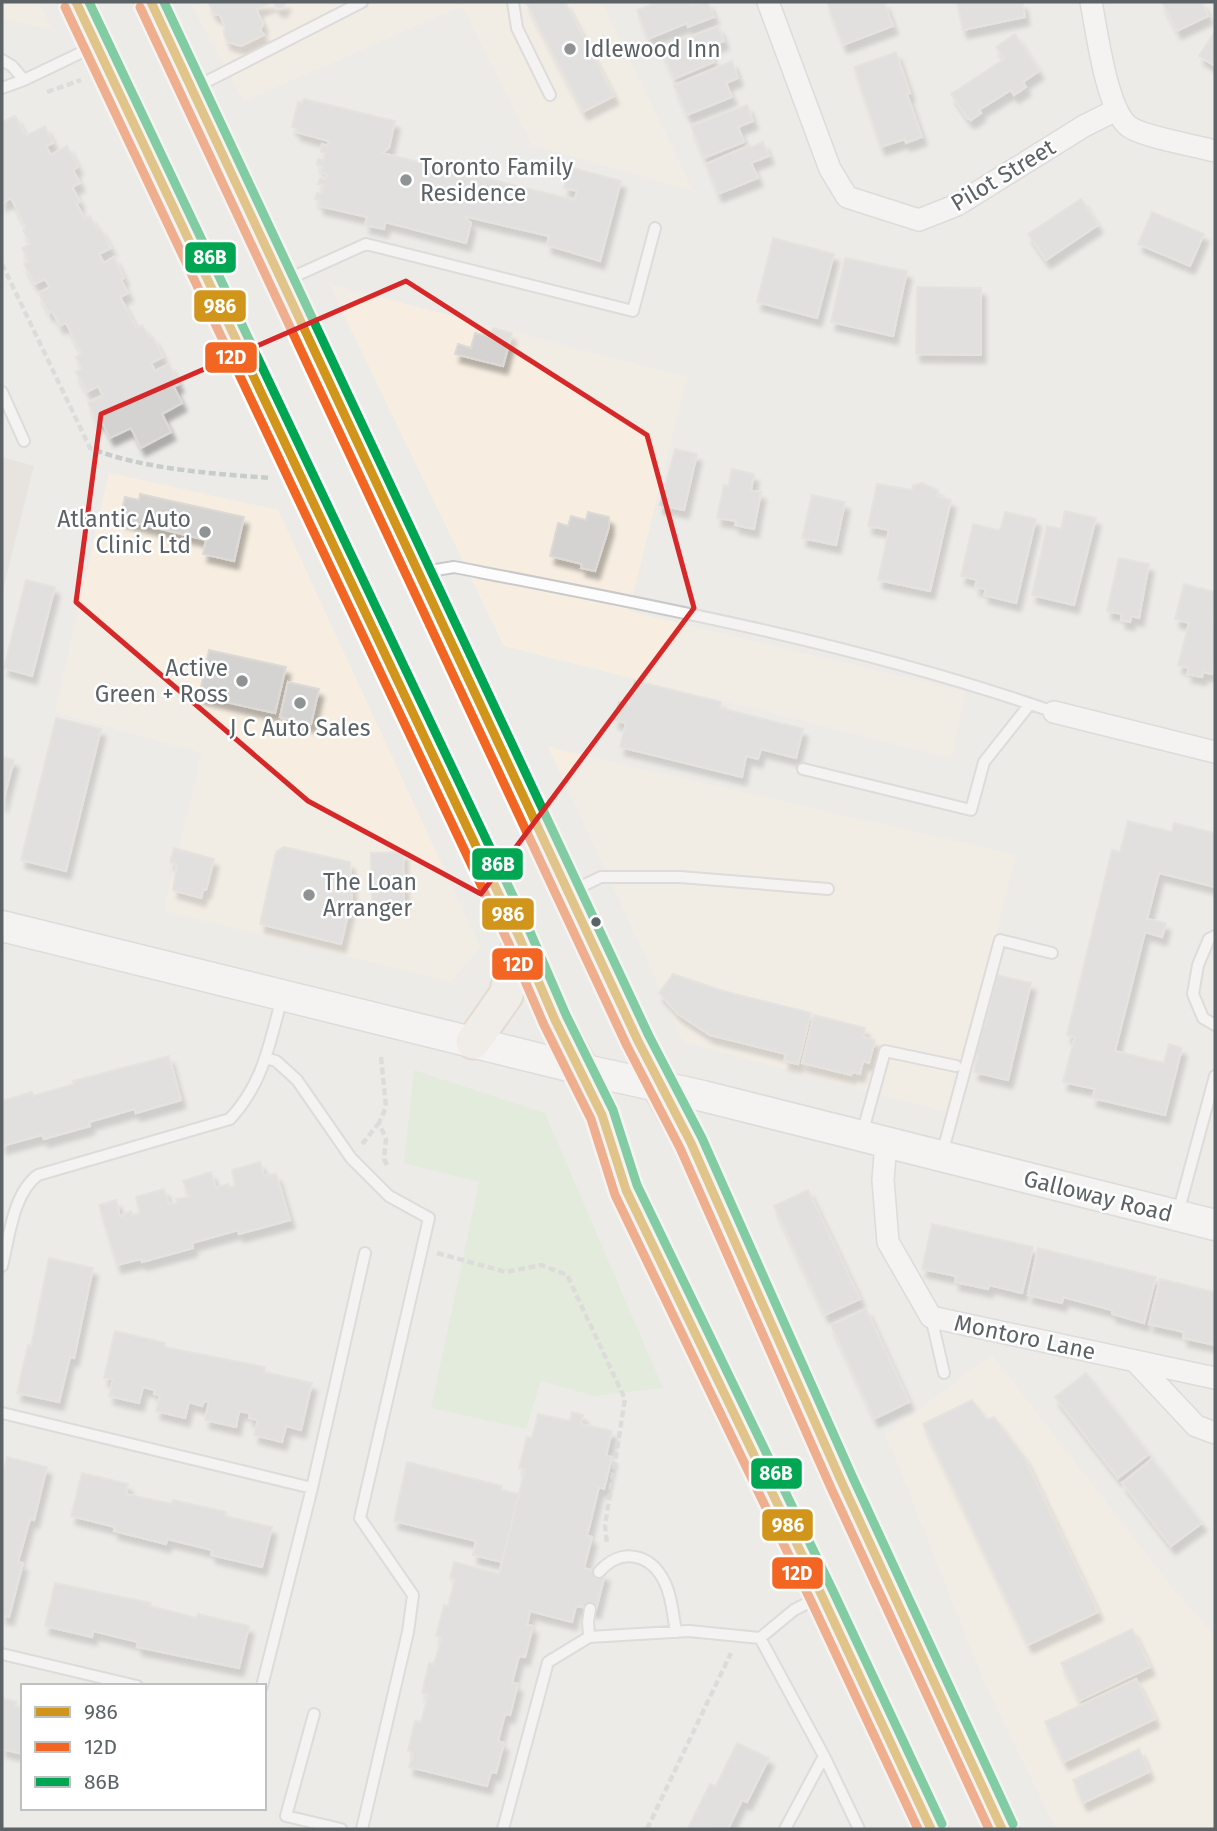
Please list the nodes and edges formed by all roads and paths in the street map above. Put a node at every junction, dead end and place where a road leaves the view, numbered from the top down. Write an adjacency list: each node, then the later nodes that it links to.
1 (76, 2): 7 (main road)
2 (151, 2): 11 (main road)
3 (362, 2): 11 (lane)
4 (513, 2): 12 (lane)
5 (768, 2): 13 (street, Pilot Street)
6 (1091, 2): 13 (street)
7 (96, 46): 9 (lane); 30 (main road)
8 (2, 60): 9 (lane)
9 (24, 80): 10 (lane)
10 (2, 88)
11 (192, 89): 17 (main road)
12 (550, 94)
13 (1116, 110): 14 (street)
14 (1215, 150)
15 (655, 228): 17 (lane)
16 (2, 264): 20 (path)
17 (282, 282): 21 (main road)
18 (2, 392): 19 (lane)
19 (24, 441)
20 (275, 478)
21 (418, 573): 22 (lane); 27 (main road)
22 (1030, 704): 23 (lane); 25 (lane)
23 (1054, 712): 24 (street)
24 (1215, 752)
25 (803, 769)
26 (828, 889): 27 (lane)
27 (568, 892): 40 (main road)
28 (2, 926): 32 (street, Galloway Road)
29 (1215, 936): 33 (lane)
30 (520, 939): 34 (main road); 38 (main road)
31 (1052, 953): 42 (lane)
32 (283, 995): 34 (street, Galloway Road); 36 (lane)
33 (1215, 1025)
34 (473, 1042): 38 (street, Galloway Road)
35 (381, 1057): 43 (path)
36 (265, 1058): 43 (lane); 48 (lane)
37 (956, 1066): 41 (lane)
38 (581, 1069): 40 (street, Galloway Road); 58 (main road)
39 (1215, 1076): 44 (lane)
40 (660, 1087): 41 (street, Galloway Road); 76 (main road)
41 (873, 1140): 42 (street, Galloway Road); 49 (street, Montoro Lane)
42 (942, 1157): 44 (street, Galloway Road)
43 (389, 1196): 46 (lane)
44 (1178, 1216): 45 (street, Galloway Road)
45 (1215, 1225)
46 (423, 1249): 56 (path); 70 (lane)
47 (365, 1253): 55 (lane)
48 (2, 1266)
49 (931, 1317): 50 (street, Montoro Lane); 51 (lane)
50 (1135, 1361): 52 (street, Montoro Lane); 54 (street)
51 (944, 1373)
52 (1215, 1378)
53 (2, 1413): 55 (lane)
54 (1215, 1433)
55 (312, 1488): 66 (lane)
56 (608, 1563): 57 (lane); 60 (lane)
57 (599, 1573)
58 (822, 1596): 63 (lane); 75 (main road)
59 (590, 1609): 62 (lane)
60 (676, 1632): 61 (lane); 62 (lane)
61 (737, 1636): 63 (lane); 72 (path)
62 (589, 1637): 71 (lane)
63 (760, 1638): 68 (lane)
64 (2, 1654): 65 (lane)
65 (128, 1684)
66 (263, 1684)
67 (314, 1714): 69 (lane)
68 (824, 1756): 73 (lane); 74 (lane)
69 (341, 1829)
70 (362, 1829)
71 (503, 1829)
72 (647, 1829)
73 (785, 1829)
74 (859, 1829)
75 (931, 1829)
76 (1002, 1829)

